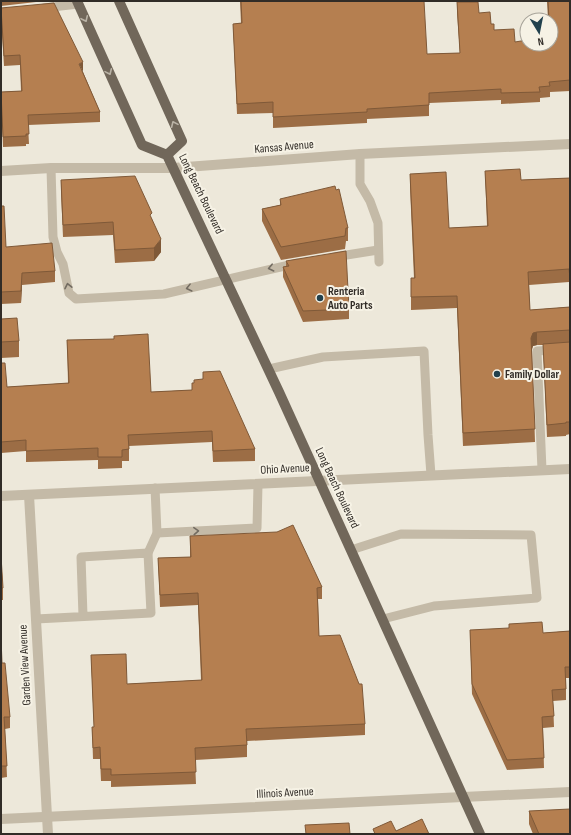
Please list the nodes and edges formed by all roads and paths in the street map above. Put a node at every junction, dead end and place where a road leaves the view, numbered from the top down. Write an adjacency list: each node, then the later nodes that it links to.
1 (119, 1): 6 (main road, Long Beach Boulevard, one-way to 1)
2 (78, 2): 3 (lane); 6 (main road, Long Beach Boulevard, one-way to 6)
3 (32, 9)
4 (570, 144): 5 (street, Kansas Avenue)
5 (360, 154): 8 (street, Kansas Avenue); 10 (lane)
6 (167, 155): 8 (main road, Long Beach Boulevard)
7 (51, 168): 8 (street, Kansas Avenue); 9 (street, Kansas Avenue); 14 (lane, one-way to 7)
8 (173, 168): 14 (main road, Long Beach Boulevard)
9 (1, 171)
10 (378, 250): 11 (lane); 13 (lane)
11 (324, 259)
12 (308, 261): 14 (lane, one-way to 14)
13 (379, 262)
14 (227, 279): 16 (main road, Long Beach Boulevard)
15 (570, 349): 18 (lane)
16 (269, 369): 19 (lane); 20 (main road, Long Beach Boulevard)
17 (570, 469): 18 (street, Ohio Avenue)
18 (542, 470): 19 (street, Ohio Avenue)
19 (431, 475): 20 (street, Ohio Avenue)
20 (318, 480): 21 (street, Ohio Avenue); 26 (main road, Long Beach Boulevard)
21 (258, 484): 22 (street, Ohio Avenue); 25 (lane, one-way to 21)
22 (155, 488): 23 (street, Ohio Avenue); 25 (lane)
23 (28, 495): 24 (street, Ohio Avenue); 29 (street, Garden View Avenue)
24 (1, 496)
25 (157, 533): 27 (lane)
26 (352, 550): 30 (main road, Long Beach Boulevard); 30 (lane)
27 (148, 553): 28 (lane); 28 (lane)
28 (83, 616): 29 (lane)
29 (36, 619): 33 (street, Garden View Avenue)
30 (383, 619): 32 (main road, Long Beach Boulevard)
31 (570, 792): 32 (street, Illinois Avenue)
32 (464, 797): 33 (street, Illinois Avenue); 36 (main road, Long Beach Boulevard)
33 (47, 817): 34 (street, Illinois Avenue); 35 (street, Garden View Avenue)
34 (1, 819)
35 (48, 834)
36 (480, 834)

